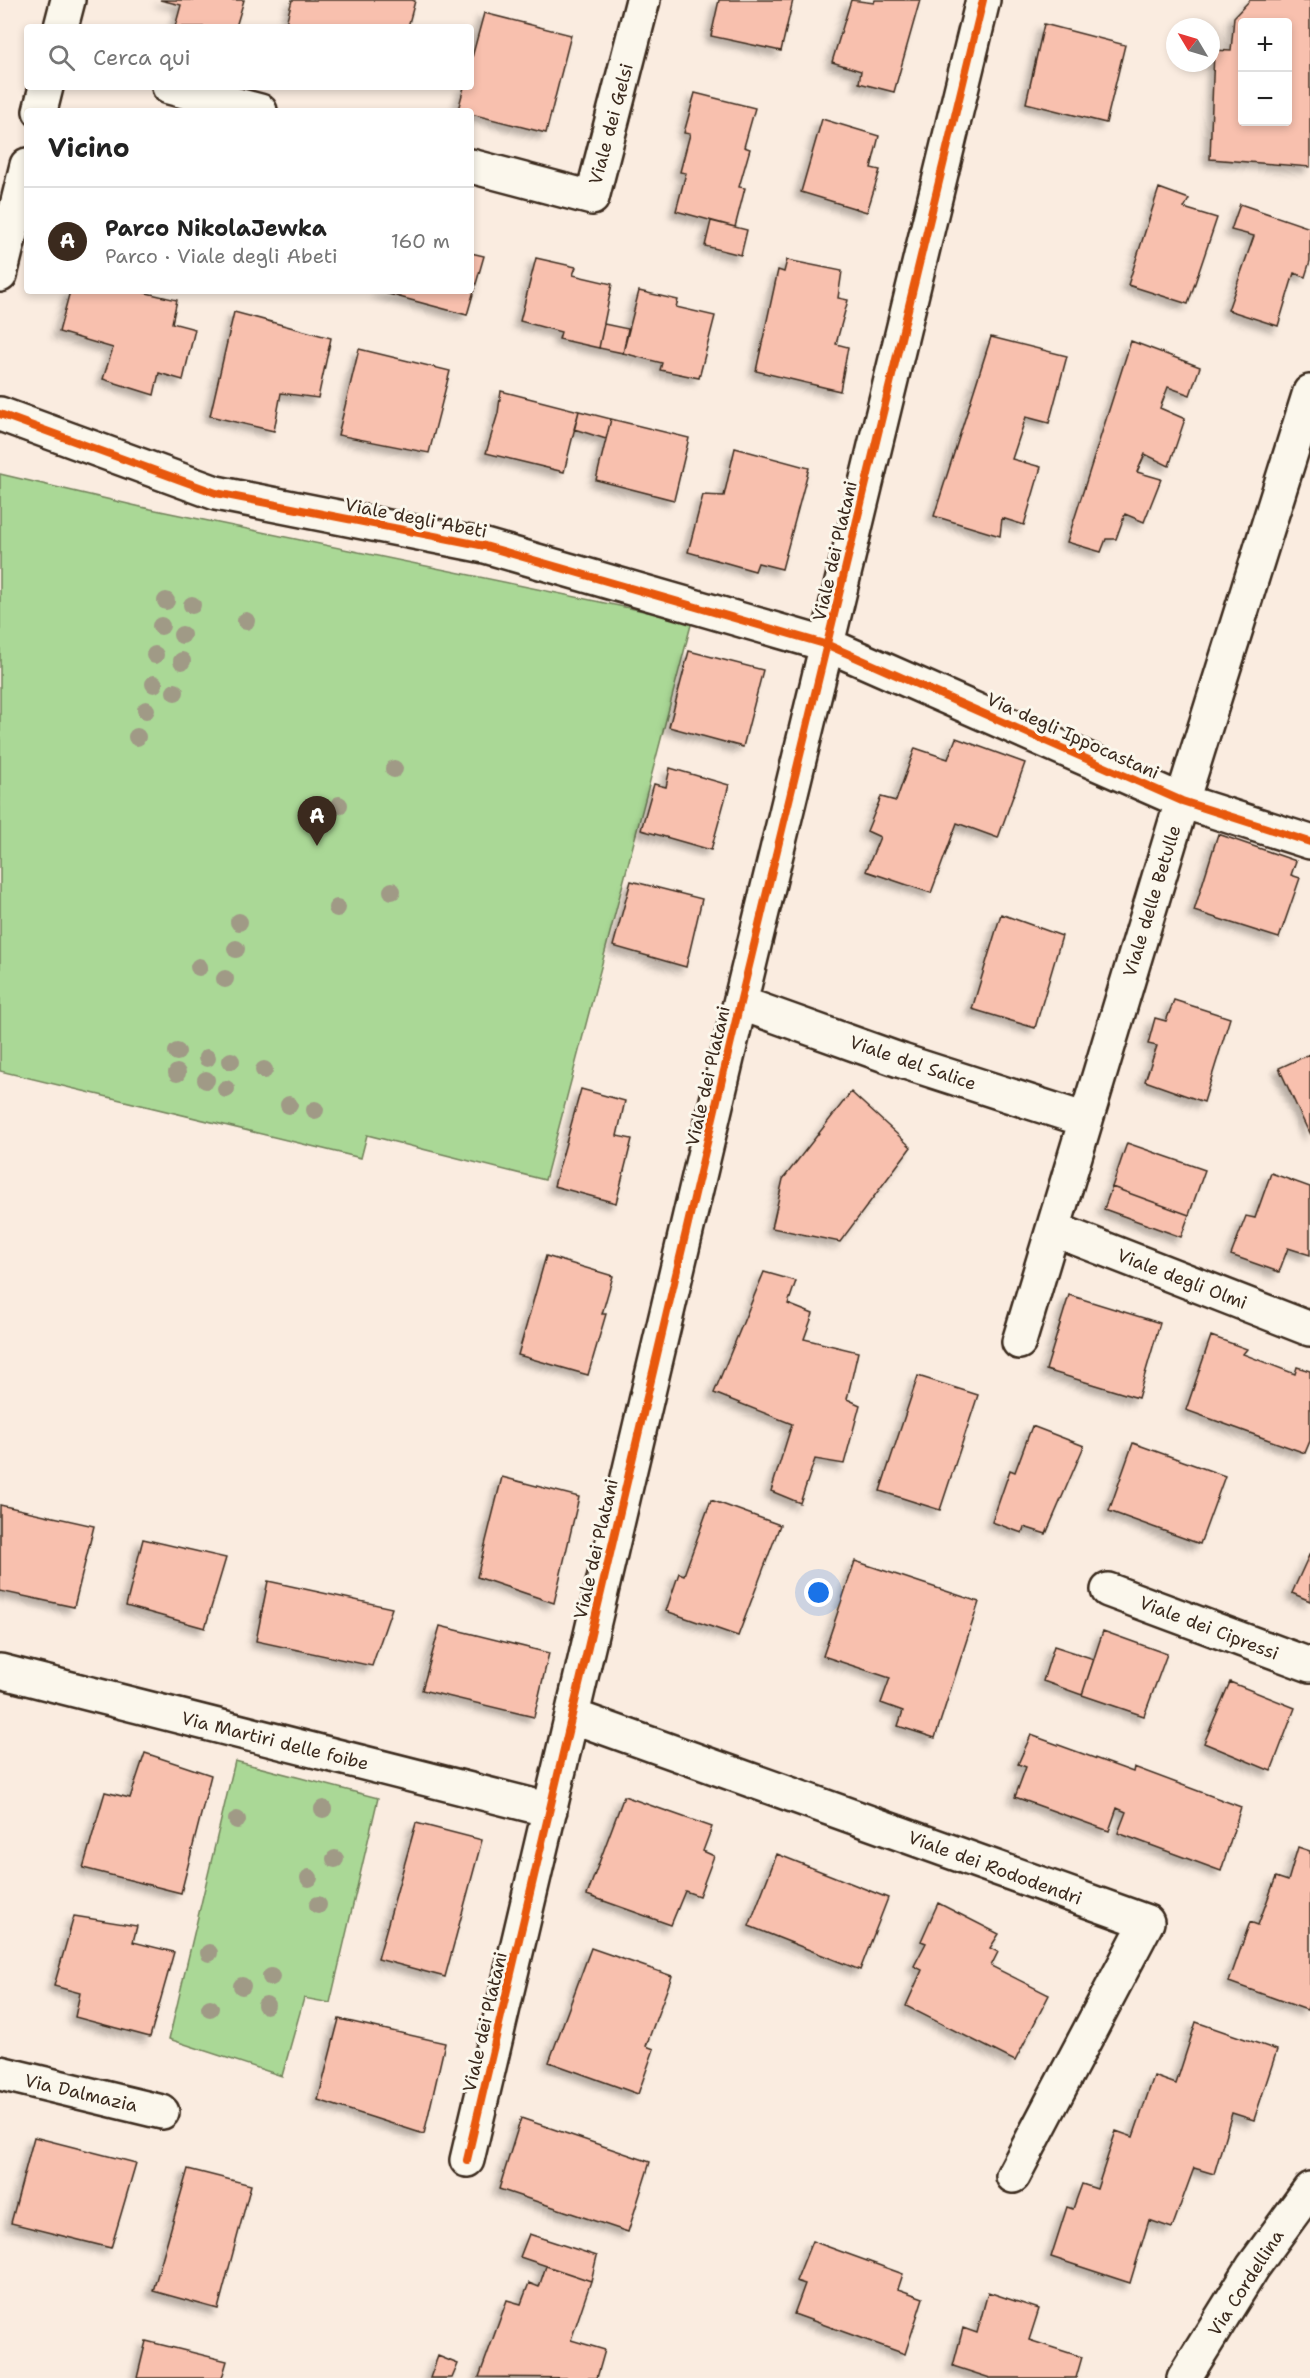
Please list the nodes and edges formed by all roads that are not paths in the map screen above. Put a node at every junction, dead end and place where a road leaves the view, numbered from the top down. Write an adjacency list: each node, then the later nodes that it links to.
1 (68, 0): 4 (street)
2 (643, 0): 9 (street, Viale dei Gelsi)
3 (983, 0): 14 (street, Viale dei Platani)
4 (62, 24)
5 (45, 90): 7 (street)
6 (180, 90): 8 (street)
7 (41, 108)
8 (248, 108)
9 (474, 167)
10 (24, 177): 11 (street)
11 (0, 275)
12 (1310, 392): 15 (street, Viale delle Betulle)
13 (0, 414): 14 (street, Viale degli Abeti)
14 (828, 645): 15 (street, Via degli Ippocastani); 17 (street, Viale dei Platani)
15 (1182, 801): 16 (street, Via degli Ippocastani); 18 (street, Viale delle Betulle)
16 (1310, 842)
17 (741, 1003): 18 (street, Viale del Salice); 25 (street, Viale dei Platani)
18 (1086, 1120): 19 (street, Viale delle Betulle)
19 (1053, 1229): 20 (street, Viale degli Olmi); 21 (street, Viale delle Betulle)
20 (1310, 1329)
21 (1019, 1342)
22 (1108, 1590): 23 (street, Viale dei Cipressi)
23 (1310, 1665)
24 (0, 1671): 26 (street, Via Martiri delle foibe)
25 (572, 1716): 26 (street, Viale dei Platani); 30 (street, Viale dei Rododendri)
26 (550, 1810): 29 (street, Viale dei Platani)
27 (0, 2073): 28 (street, Via Dalmazia)
28 (162, 2112)
29 (467, 2160)
30 (1014, 2176)
31 (1310, 2189): 32 (street, Via Cordellina)
32 (1184, 2378)

